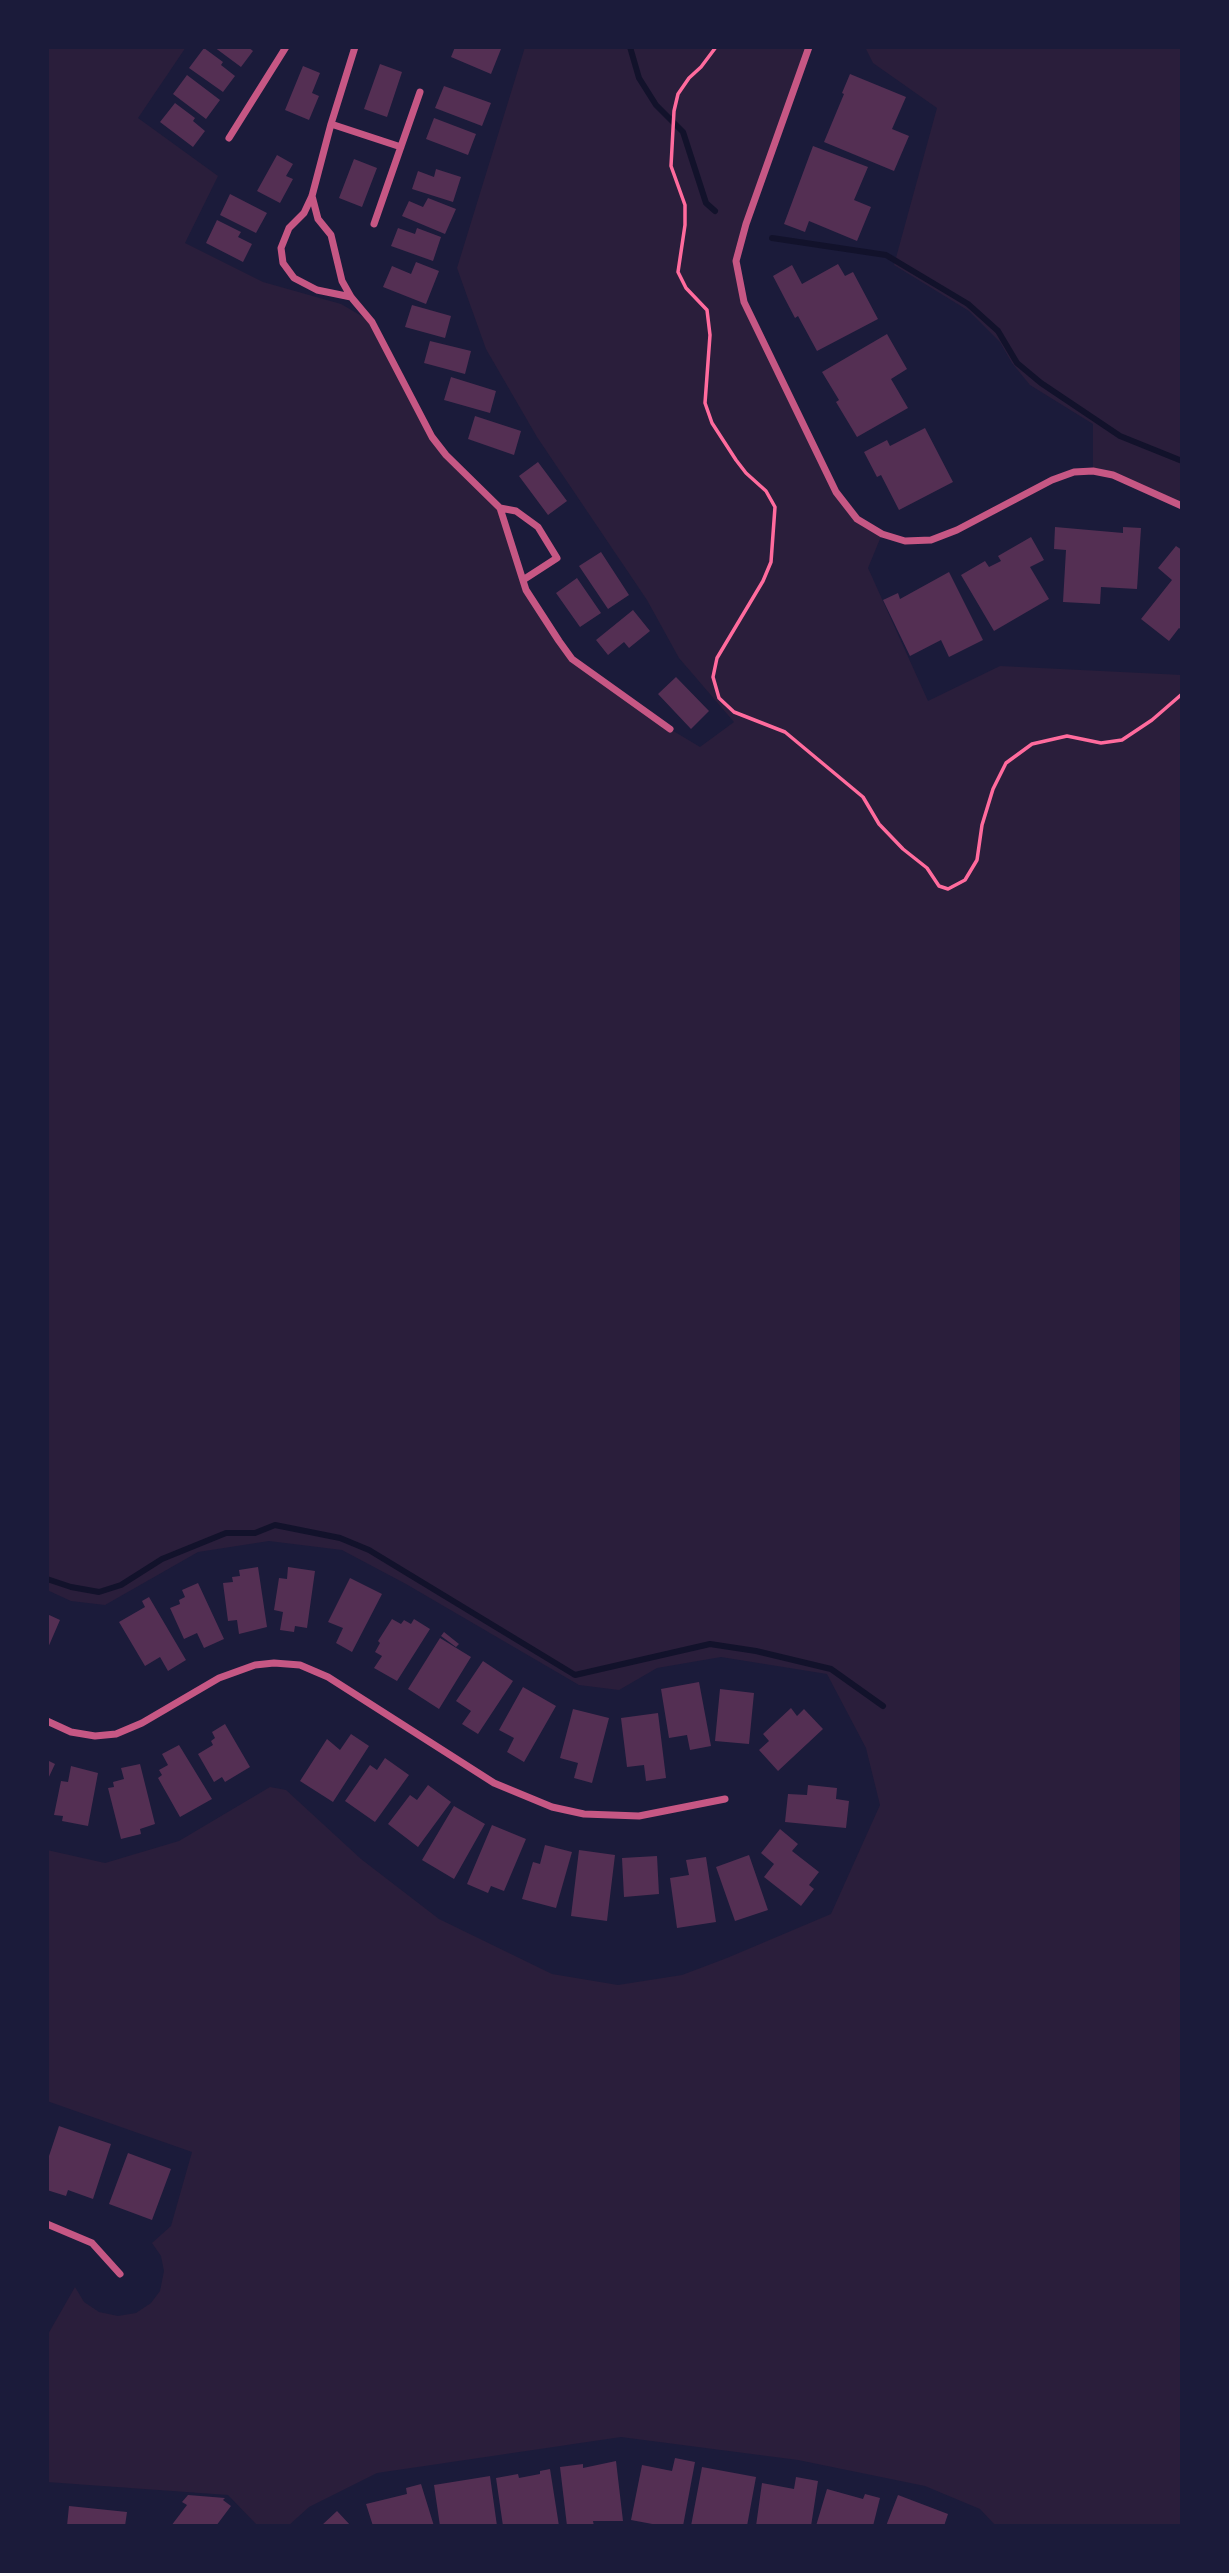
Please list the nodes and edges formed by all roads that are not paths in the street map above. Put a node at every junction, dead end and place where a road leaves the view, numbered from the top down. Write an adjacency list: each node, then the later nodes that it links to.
1 (286, 47): 6 (street)
2 (355, 47): 5 (street)
3 (808, 47): 11 (street)
4 (419, 92): 7 (street)
5 (331, 124): 7 (street); 8 (street)
6 (229, 138)
7 (401, 147): 9 (street)
8 (312, 196): 10 (street); 10 (street)
9 (374, 225)
10 (351, 297): 12 (street)
11 (1182, 506)
12 (500, 508): 13 (street); 13 (street)
13 (523, 580): 14 (street)
14 (670, 729)
15 (47, 1721): 16 (street)
16 (724, 1799)
17 (47, 2224): 18 (street)
18 (120, 2274)

